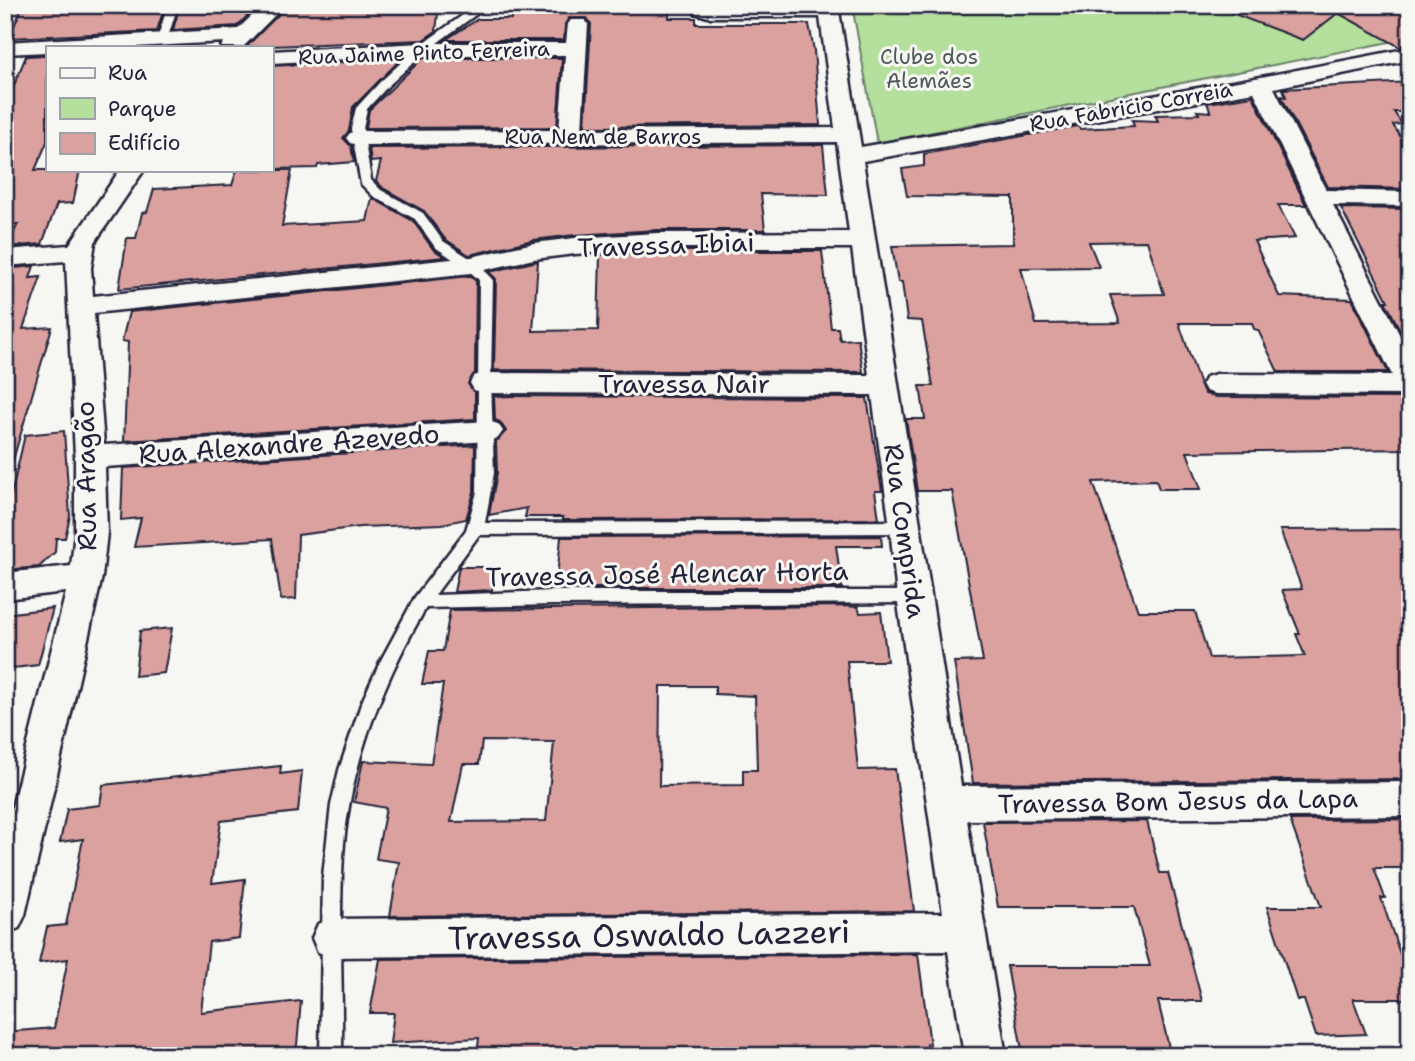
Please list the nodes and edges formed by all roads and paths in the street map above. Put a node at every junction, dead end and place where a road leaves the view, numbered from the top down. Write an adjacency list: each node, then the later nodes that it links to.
1 (173, 5): 7 (lane)
2 (275, 5): 8 (street)
3 (484, 5): 11 (lane)
4 (702, 5): 5 (street)
5 (828, 8): 19 (street, Rua Comprida)
6 (578, 24): 12 (street)
7 (162, 40): 8 (street); 9 (street)
8 (237, 41)
9 (84, 46)
10 (46, 49): 13 (street)
11 (422, 49): 12 (street, Rua Jaime Pinto Ferreira); 15 (street, Rua Jaime Pinto Ferreira); 18 (lane)
12 (577, 49): 17 (street)
13 (7, 52)
14 (1410, 54): 16 (street, Rua Fabricio Correia)
15 (273, 58)
16 (1261, 84): 19 (street, Rua Fabricio Correia); 21 (street)
17 (570, 137): 18 (street, Rua Nem de Barros); 19 (street, Rua Nem de Barros)
18 (358, 138): 26 (lane)
19 (849, 145): 23 (street, Rua Comprida)
20 (131, 172): 24 (street, Rua Aragão)
21 (1318, 197): 22 (street); 30 (street)
22 (1410, 200)
23 (862, 240): 26 (street, Travessa Ibiai); 31 (street, Rua Comprida)
24 (80, 252): 25 (street); 27 (street, Rua Aragão)
25 (5, 258)
26 (471, 265): 27 (street, Travessa Ibiai); 28 (lane)
27 (82, 306): 33 (street, Rua Aragão)
28 (484, 383): 31 (street, Travessa Nair); 32 (lane)
29 (1216, 384): 30 (street)
30 (1410, 384)
31 (883, 385): 34 (street, Rua Comprida)
32 (488, 431): 33 (street, Rua Alexandre Azevedo); 35 (lane)
33 (90, 457): 36 (street, Rua Aragão)
34 (905, 527): 35 (lane); 38 (street, Rua Comprida)
35 (475, 529): 39 (lane)
36 (86, 577): 37 (street); 42 (street, Rua Aragão)
37 (5, 586)
38 (913, 597): 39 (lane, Travessa José Alencar Horta); 41 (street, Rua Comprida)
39 (421, 602): 44 (lane)
40 (1410, 799): 41 (street, Travessa Bom Jesus da Lapa)
41 (946, 803): 43 (street, Rua Comprida)
42 (5, 915)
43 (966, 932): 44 (street, Travessa Oswaldo Lazzeri); 46 (street, Rua Comprida)
44 (332, 938): 45 (lane)
45 (331, 1056)
46 (985, 1056)

